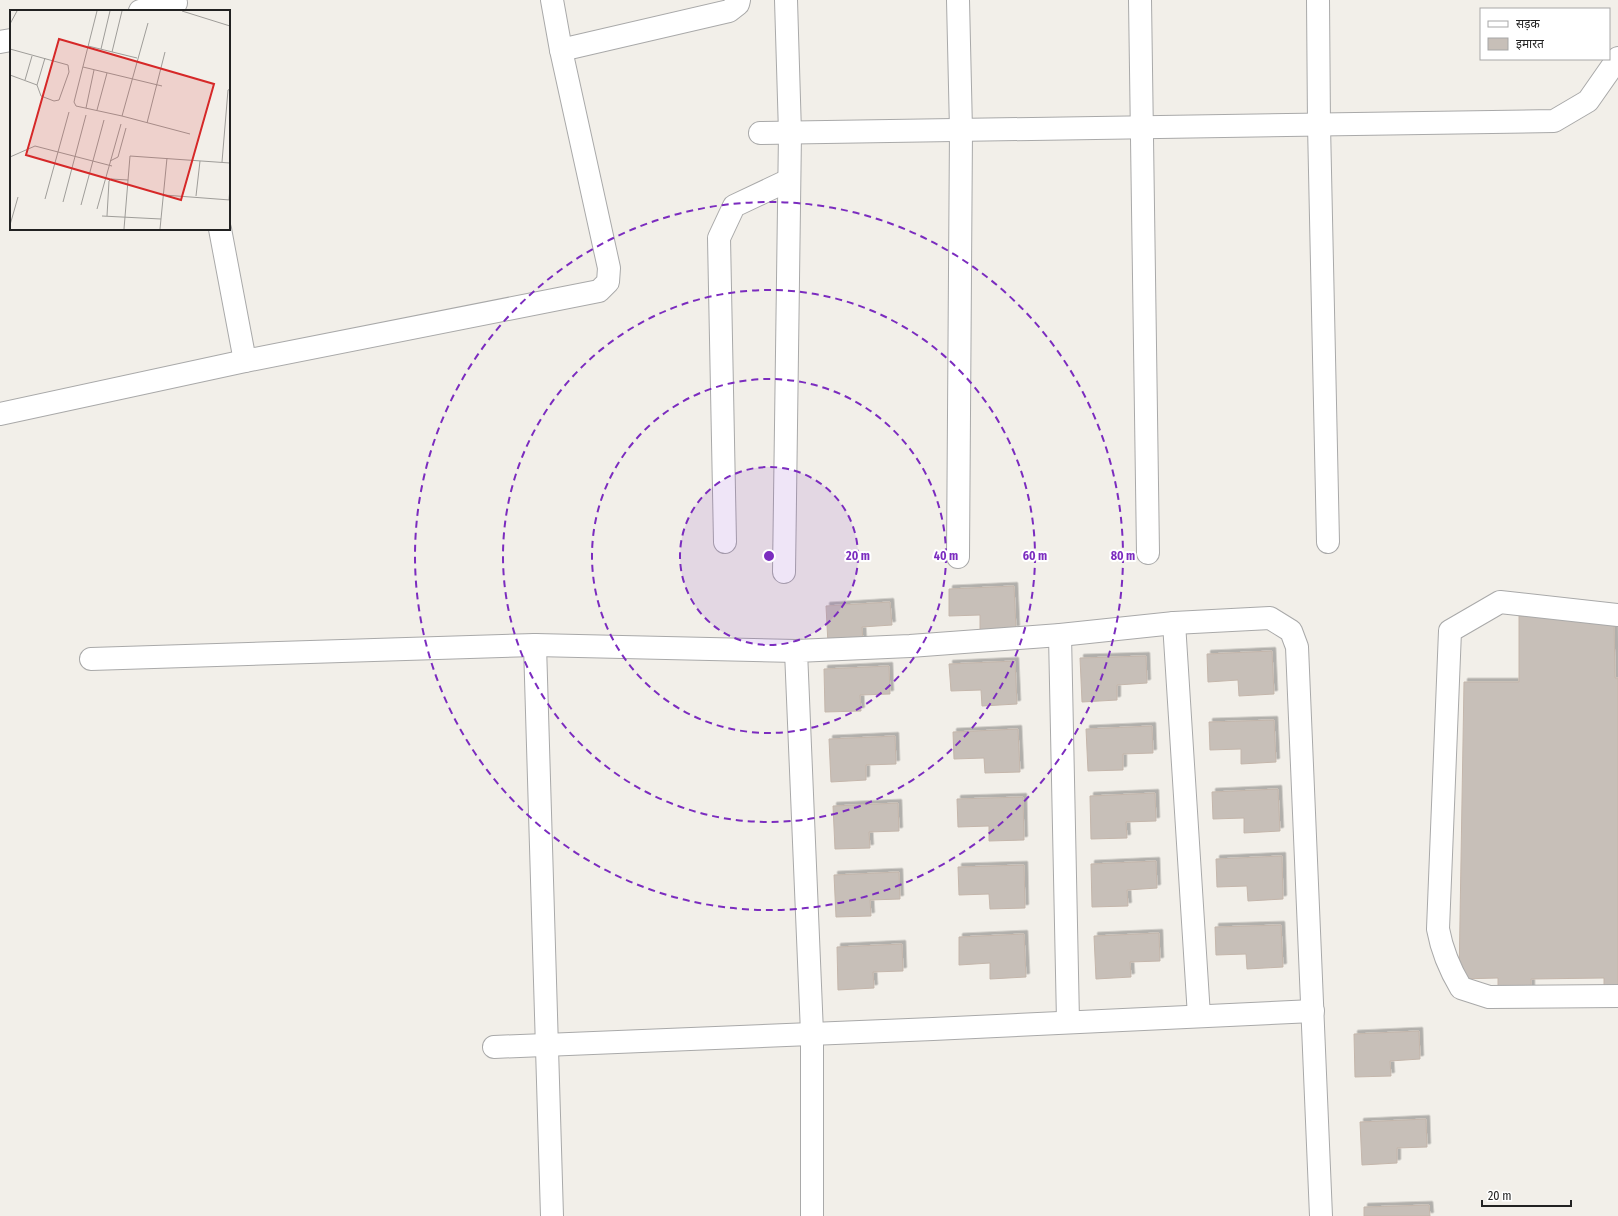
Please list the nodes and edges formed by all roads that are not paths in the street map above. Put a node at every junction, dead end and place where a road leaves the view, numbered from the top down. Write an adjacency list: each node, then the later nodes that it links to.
1 (552, 0): 11 (street)
2 (739, 0): 11 (street)
3 (786, 0): 17 (street)
4 (958, 0): 15 (street)
5 (1140, 0): 14 (street)
6 (1318, 0): 13 (street)
7 (176, 5): 8 (street)
8 (146, 10)
9 (10, 40): 10 (street)
10 (0, 42)
11 (561, 50): 20 (street)
12 (1618, 58): 13 (street)
13 (1319, 125): 14 (street); 23 (street)
14 (1143, 127): 15 (street); 24 (street)
15 (961, 130): 17 (street); 25 (street)
16 (760, 133): 17 (street)
17 (790, 133): 18 (street)
18 (789, 180): 22 (street); 26 (street)
19 (220, 230): 20 (street)
20 (245, 361): 21 (street)
21 (0, 414)
22 (725, 542)
23 (1328, 542)
24 (1148, 553)
25 (958, 557)
26 (784, 572)
27 (1618, 615): 33 (street)
28 (1174, 623): 29 (street); 34 (street); 35 (street)
29 (1060, 635): 31 (street); 36 (street)
30 (535, 645): 31 (street); 32 (street); 38 (street)
31 (796, 650): 37 (street)
32 (91, 659)
33 (1618, 996)
34 (1312, 1011): 35 (street); 42 (street)
35 (1199, 1016): 36 (street)
36 (1068, 1021): 37 (street)
37 (812, 1033): 38 (street); 41 (street)
38 (548, 1044): 39 (street); 40 (street)
39 (494, 1047)
40 (552, 1216)
41 (812, 1216)
42 (1321, 1216)

